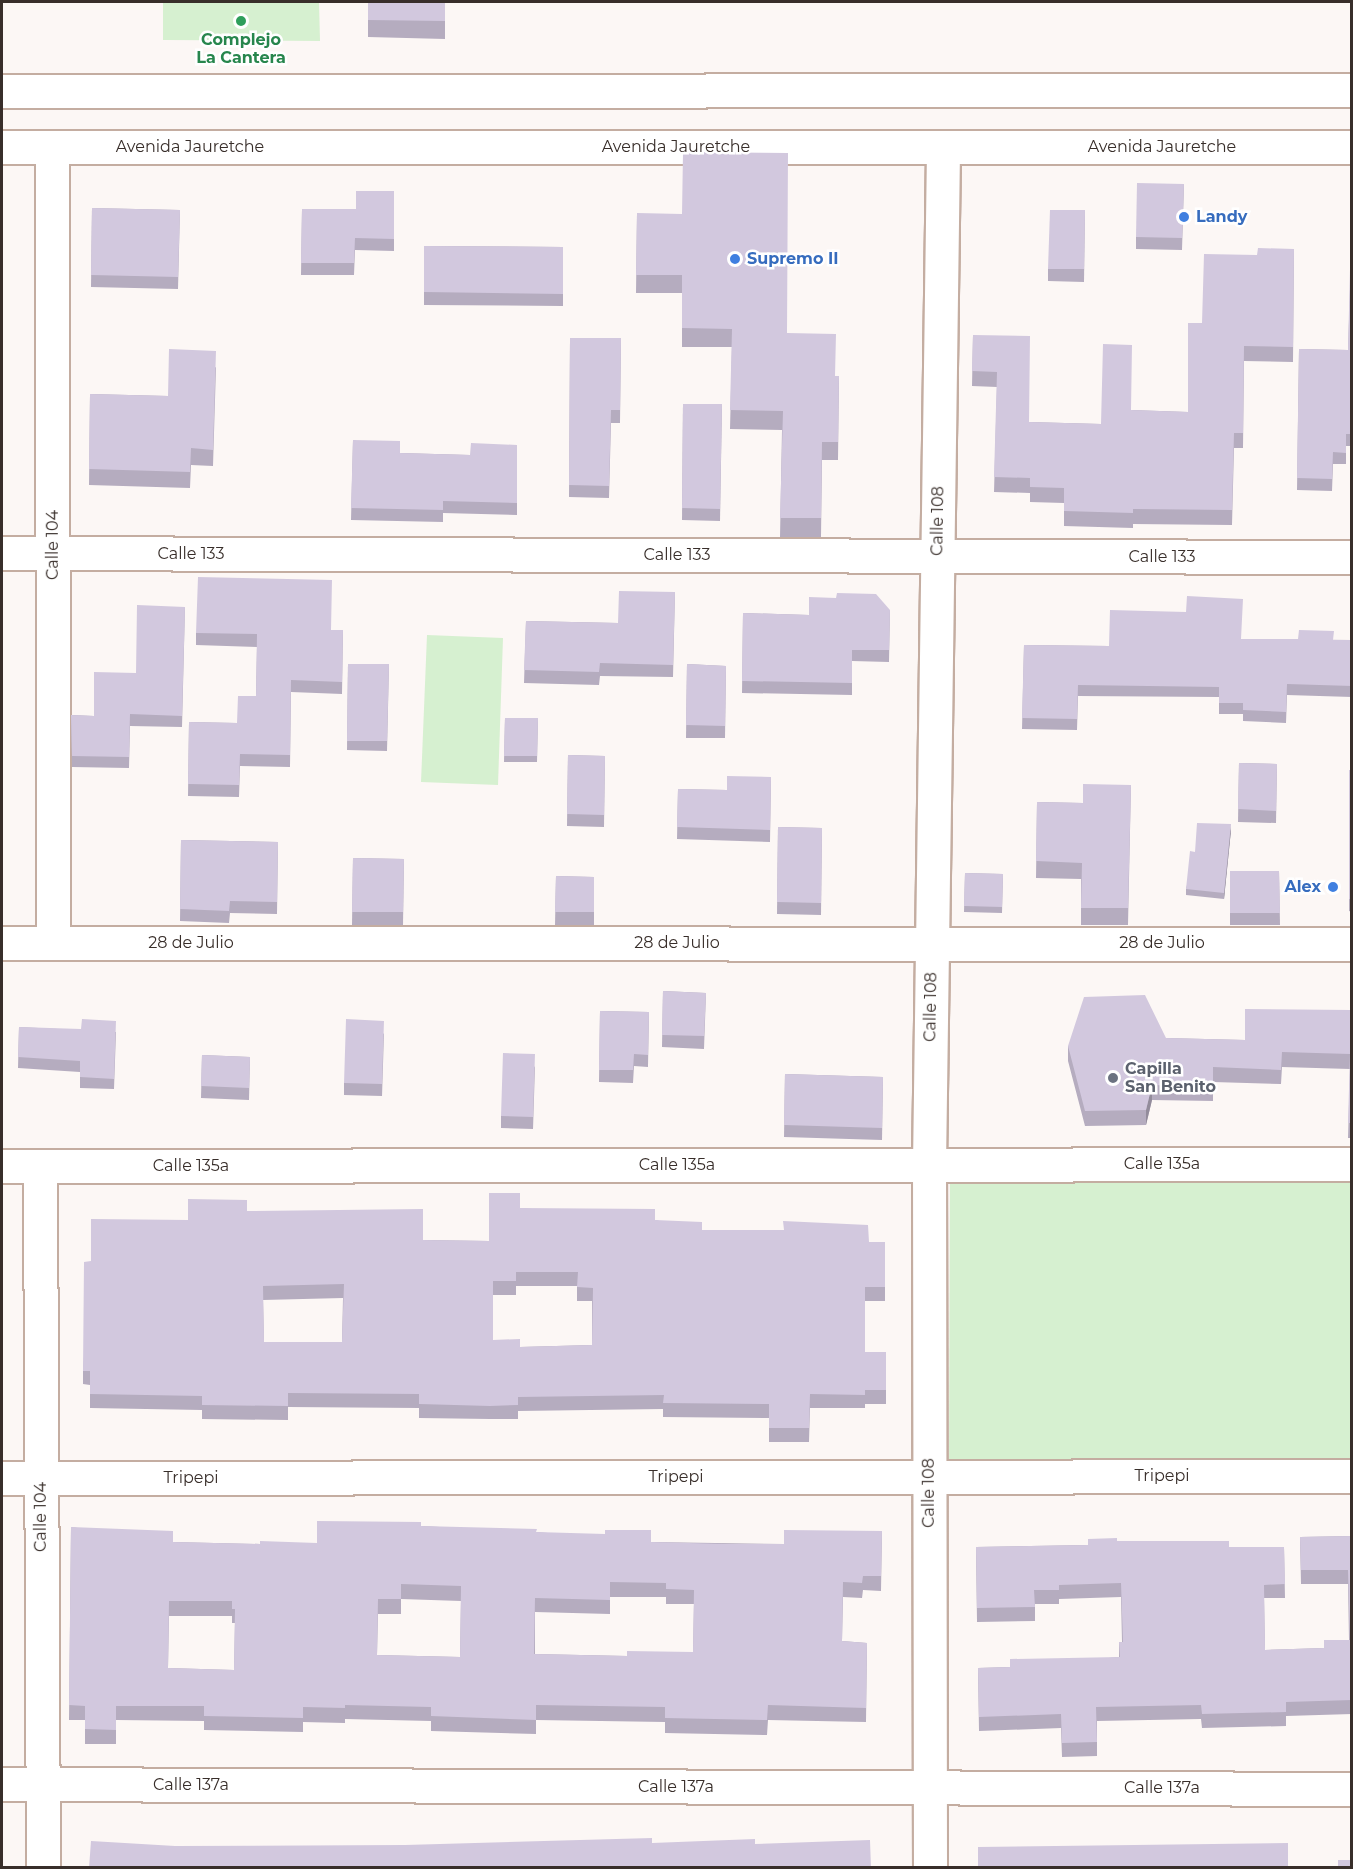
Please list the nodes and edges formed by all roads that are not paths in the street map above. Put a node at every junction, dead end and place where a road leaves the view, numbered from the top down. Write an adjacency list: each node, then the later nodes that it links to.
1 (1352, 90): 2 (street)
2 (2, 91)
3 (2, 147): 4 (street, Avenida Jauretche)
4 (52, 147): 5 (street, Avenida Jauretche); 8 (street, Calle 104)
5 (943, 147): 6 (street, Avenida Jauretche); 9 (street, Calle 108)
6 (1352, 147)
7 (2, 553): 8 (street, Calle 133)
8 (52, 553): 9 (street, Calle 133); 12 (street, Calle 104)
9 (937, 556): 10 (street, Calle 133); 13 (street, Calle 108)
10 (1352, 557)
11 (2, 943): 12 (street, 28 de Julio)
12 (53, 943): 13 (street, 28 de Julio)
13 (932, 943): 14 (street, 28 de Julio); 16 (street, Calle 108)
14 (1352, 944)
15 (1352, 1164): 16 (street, Calle 135a)
16 (929, 1165): 18 (street, Calle 135a); 19 (street, Calle 108)
17 (2, 1166): 18 (street, Calle 135a)
18 (40, 1166): 22 (street, Calle 104)
19 (929, 1476): 20 (street, Tripepi); 22 (street, Tripepi); 25 (street, Calle 108)
20 (1352, 1476)
21 (2, 1478): 22 (street, Tripepi)
22 (41, 1478): 24 (street, Calle 104)
23 (2, 1784): 24 (street, Calle 137a)
24 (43, 1785): 25 (street, Calle 137a); 27 (street, Calle 104)
25 (930, 1788): 26 (street, Calle 137a); 28 (street, Calle 108)
26 (1352, 1789)
27 (43, 1868)
28 (930, 1868)

